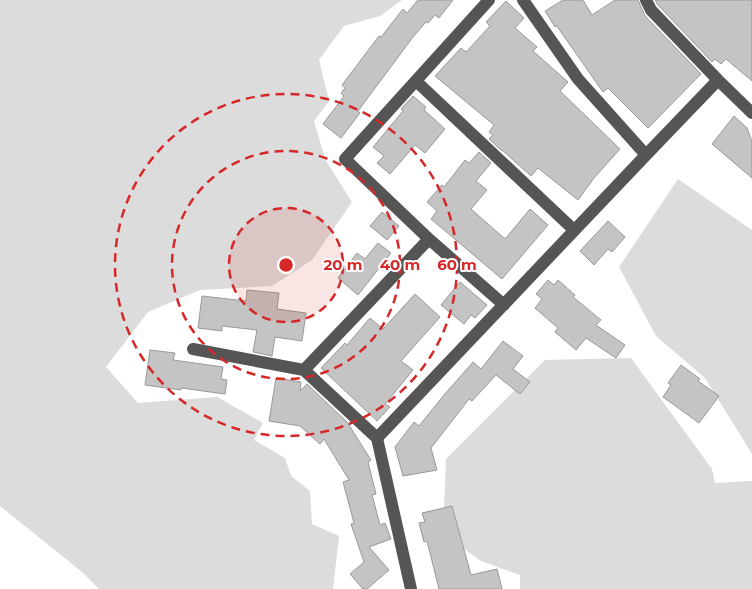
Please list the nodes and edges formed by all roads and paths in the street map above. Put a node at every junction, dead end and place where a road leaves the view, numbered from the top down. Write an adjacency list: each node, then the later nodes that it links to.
1 (489, 0): 5 (street)
2 (523, 0): 7 (street)
3 (646, 0): 4 (street)
4 (718, 80): 6 (street); 7 (street)
5 (416, 81): 8 (street); 9 (street)
6 (752, 113)
7 (646, 155): 8 (street)
8 (574, 230): 10 (street)
9 (429, 239): 10 (street); 12 (street)
10 (504, 305): 13 (street)
11 (193, 349): 12 (street)
12 (304, 370): 13 (street)
13 (377, 438): 14 (street)
14 (411, 589)

